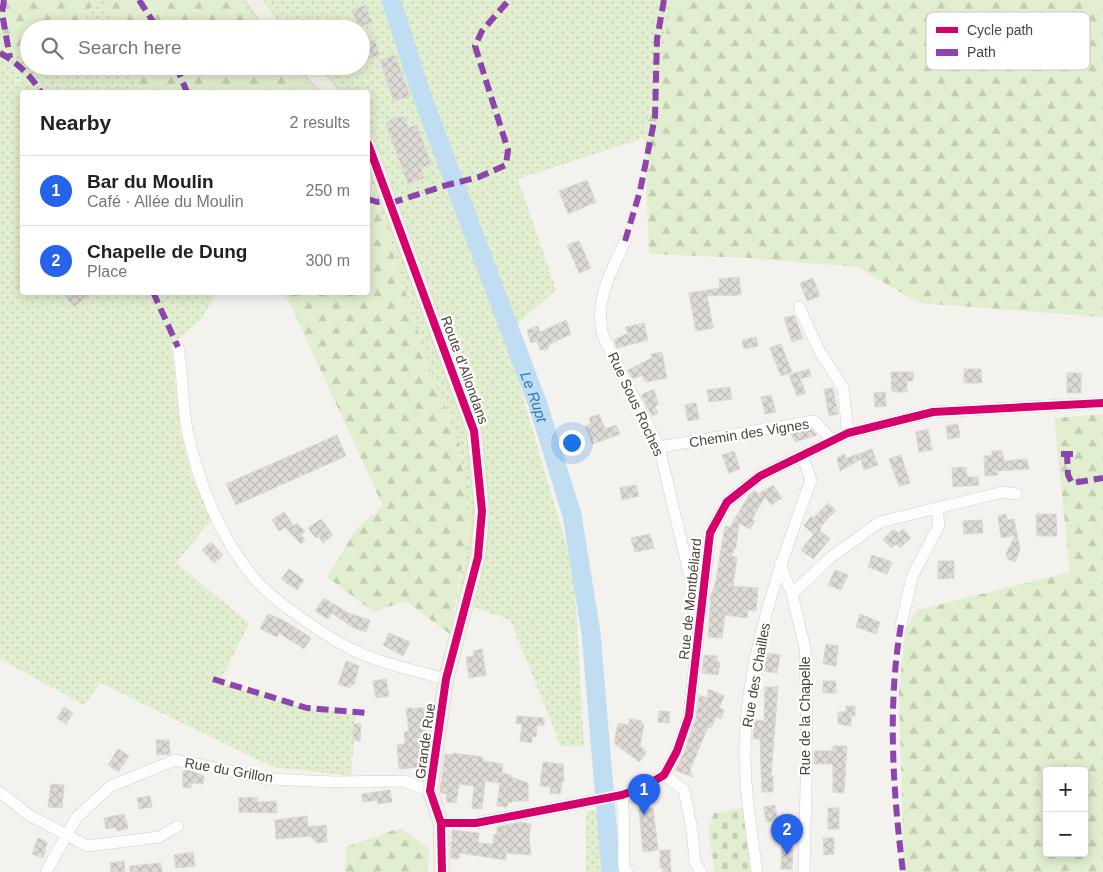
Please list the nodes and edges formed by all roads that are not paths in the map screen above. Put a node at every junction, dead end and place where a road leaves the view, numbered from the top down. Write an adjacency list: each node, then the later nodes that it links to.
1 (254, 0): 2 (main road)
2 (268, 20)
3 (316, 75): 4 (main road)
4 (329, 90)
5 (370, 149): 20 (main road, Route d’Allondans)
6 (625, 240): 12 (street, Rue Sous Roches)
7 (798, 306): 10 (street)
8 (178, 347): 21 (street)
9 (1103, 403): 10 (street, Rue de Montbéliard)
10 (848, 432): 11 (street, Rue de Montbéliard)
11 (832, 440): 12 (street, Chemin des Vignes); 13 (street, Rue de Montbéliard)
12 (659, 447): 18 (street, Rue Sous Roches)
13 (802, 456): 16 (street, Rue des Chailles); 18 (street, Rue de Montbéliard)
14 (1016, 494): 15 (street)
15 (937, 510): 17 (street); 19 (street)
16 (780, 564): 17 (street, Rue de la Chapelle); 33 (street, Rue des Chailles)
17 (792, 594): 34 (street, Rue de la Chapelle)
18 (704, 596): 22 (street, Rue de Montbéliard)
19 (901, 625)
20 (454, 643): 21 (main road, Grande Rue)
21 (446, 679): 23 (main road, Grande Rue)
22 (664, 774): 25 (street, Rue de Montbéliard); 32 (street)
23 (430, 791): 26 (main road, Grande Rue); 28 (street, Rue du Grillon)
24 (0, 792): 28 (street)
25 (622, 795): 26 (street, Rue de Montbéliard); 31 (street)
26 (441, 823): 30 (main road, Grande Rue)
27 (178, 826): 28 (street)
28 (66, 836): 29 (street, Rue du Grillon)
29 (46, 872)
30 (442, 872)
31 (627, 872)
32 (701, 872)
33 (757, 872)
34 (804, 872)

